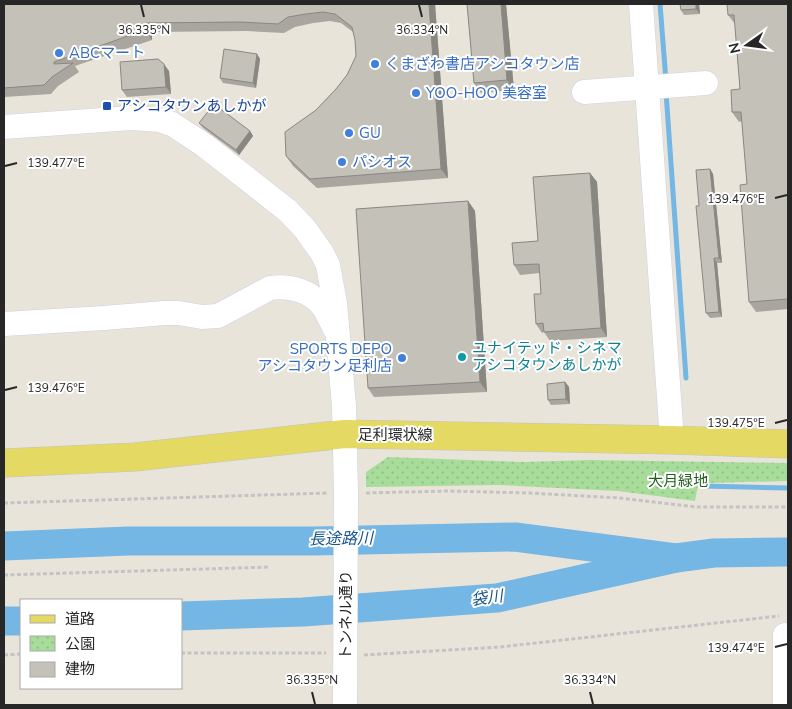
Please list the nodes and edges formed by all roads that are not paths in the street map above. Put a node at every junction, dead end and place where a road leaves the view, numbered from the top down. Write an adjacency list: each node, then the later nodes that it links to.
1 (642, 4): 3 (street)
2 (706, 82): 3 (street)
3 (647, 88): 4 (street); 9 (street)
4 (584, 92)
5 (4, 127): 7 (street, トンネル通り)
6 (4, 324): 7 (street)
7 (338, 335): 8 (street, トンネル通り)
8 (346, 434): 9 (main road, 足利環状線); 11 (main road, 足利環状線); 13 (street, トンネル通り)
9 (672, 440): 10 (main road, 足利環状線)
10 (788, 444)
11 (4, 463)
12 (784, 625): 14 (street)
13 (345, 705)
14 (785, 705)

